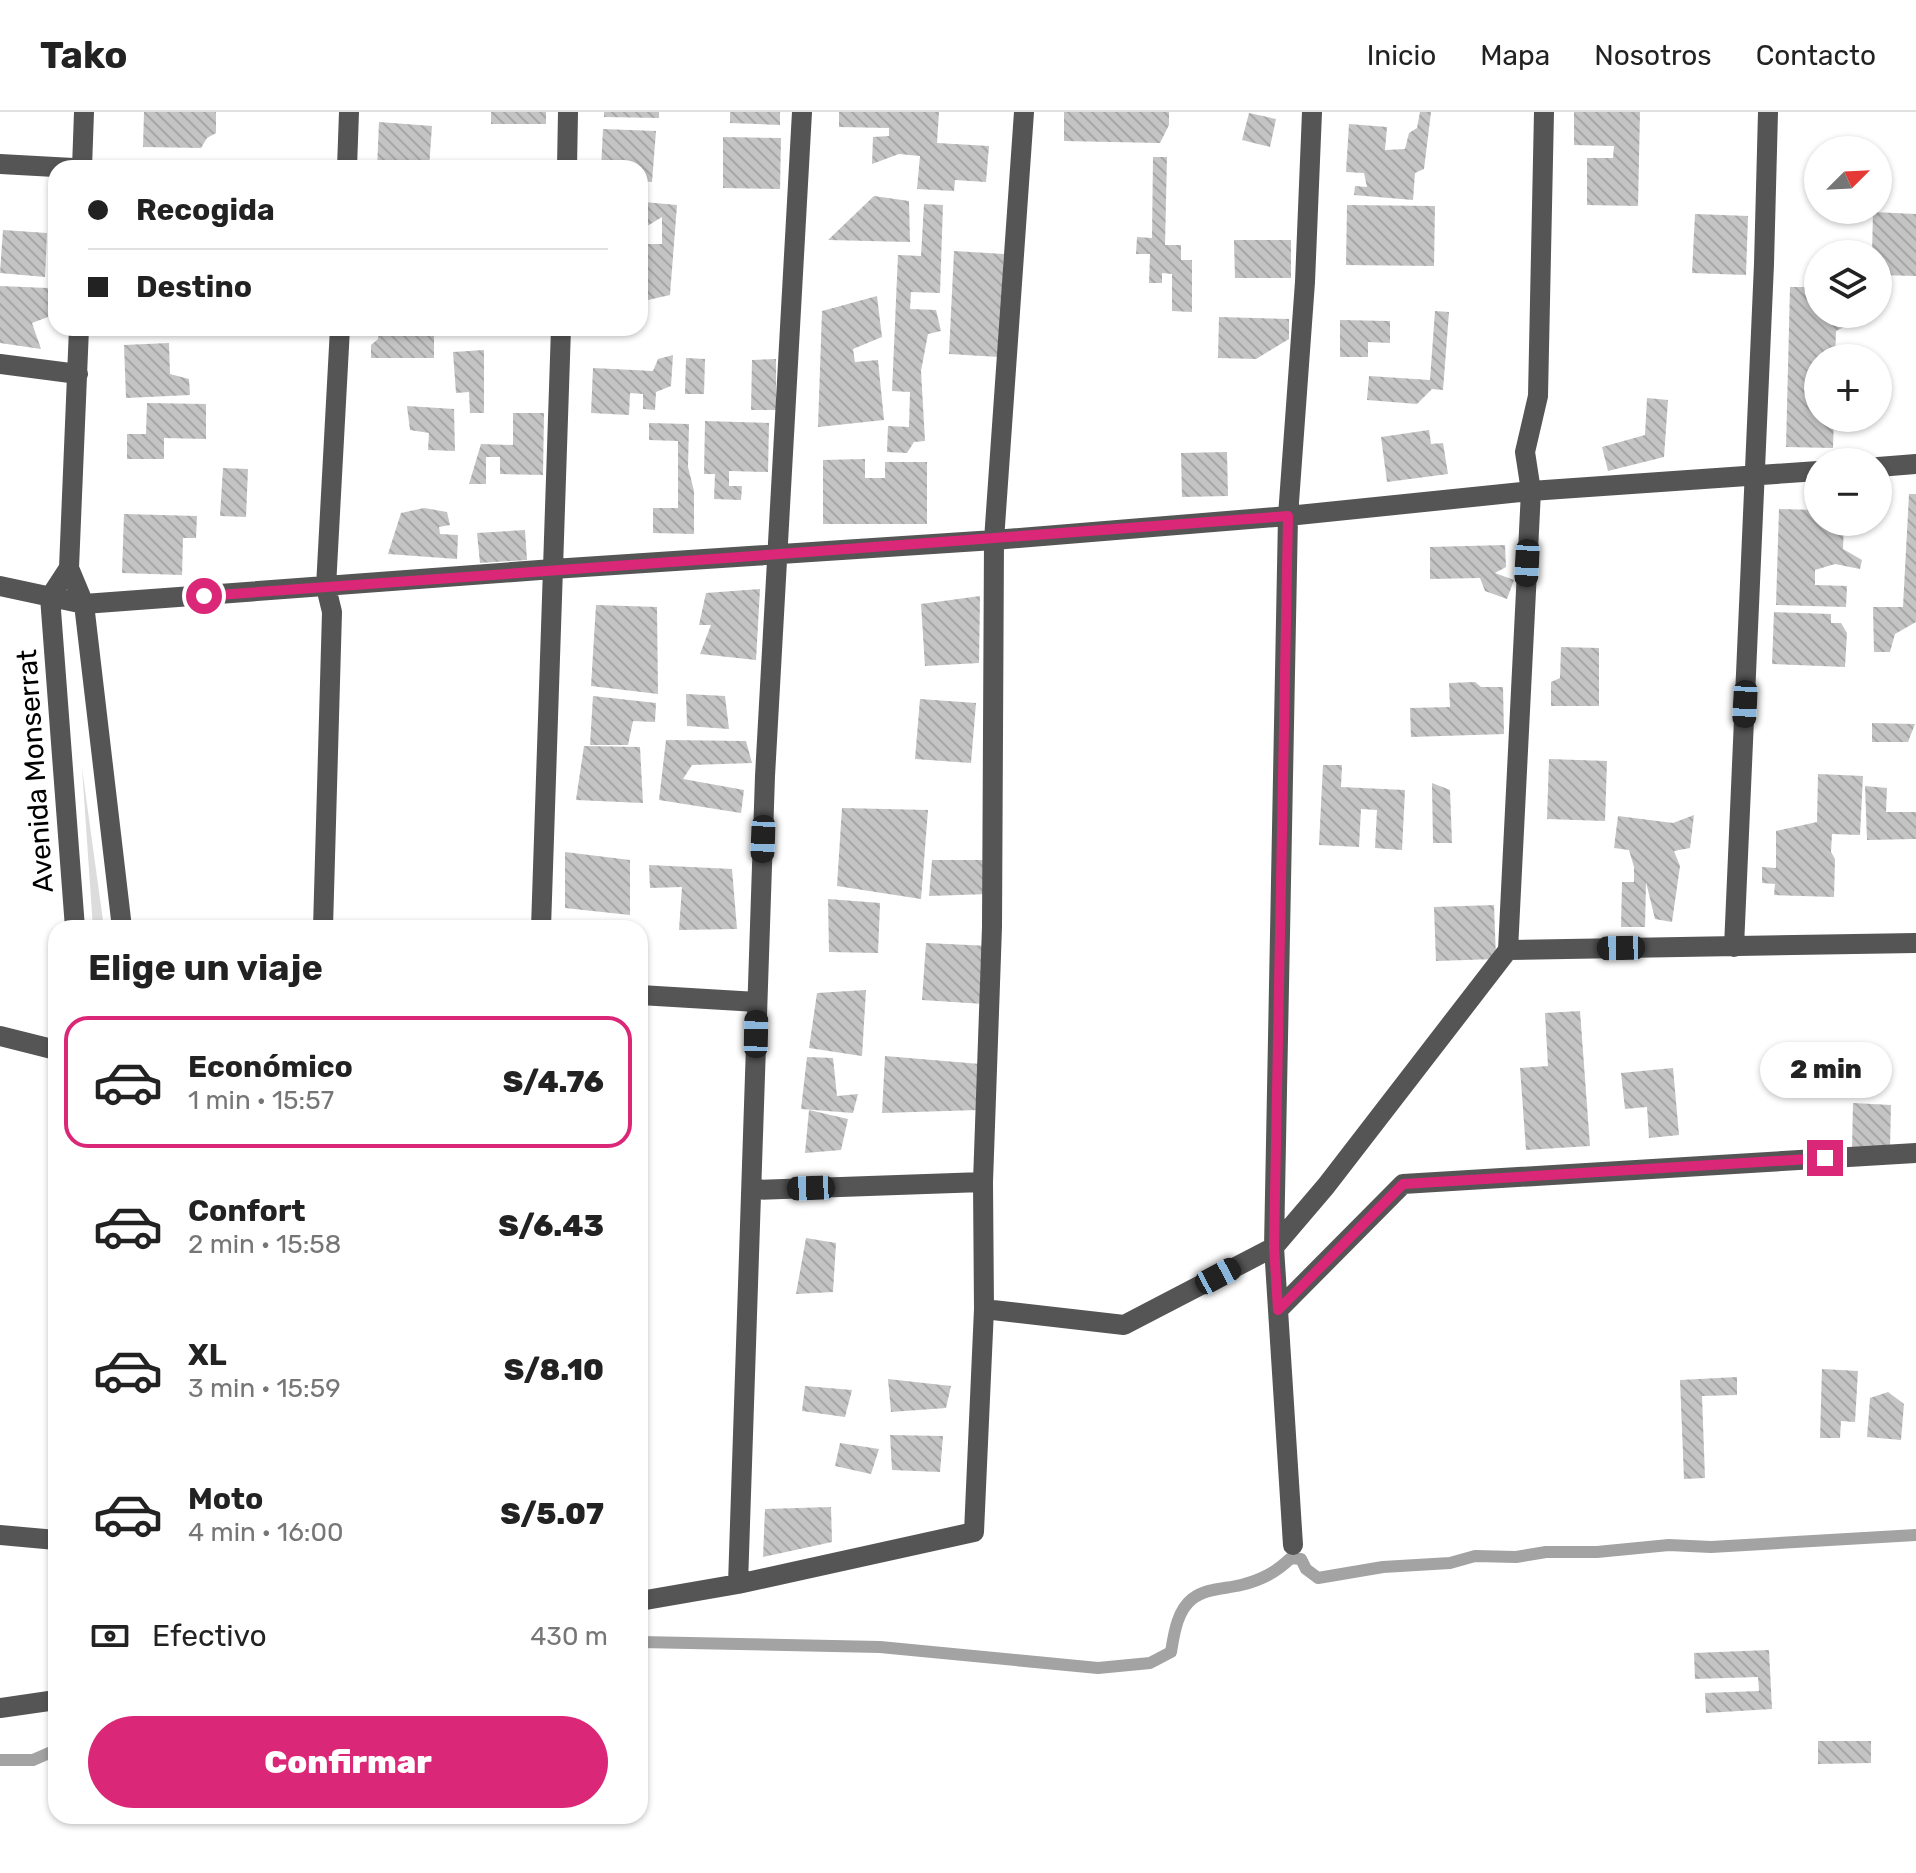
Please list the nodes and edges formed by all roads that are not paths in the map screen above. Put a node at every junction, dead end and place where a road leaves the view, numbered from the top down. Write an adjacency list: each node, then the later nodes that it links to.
1 (84, 112): 9 (street)
2 (349, 112): 10 (street)
3 (568, 112): 11 (street)
4 (802, 112): 26 (street)
5 (1024, 112): 25 (street)
6 (1312, 112): 24 (street)
7 (1544, 112): 23 (street)
8 (1768, 112): 22 (street)
9 (82, 160)
10 (347, 160)
11 (567, 160)
12 (0, 164): 13 (street)
13 (48, 167)
14 (79, 336): 18 (street)
15 (340, 336): 30 (street)
16 (561, 336): 28 (street)
17 (0, 364): 18 (street)
18 (78, 374): 27 (street)
19 (1916, 464): 20 (street)
20 (1892, 466)
21 (1804, 472): 22 (street)
22 (1755, 475): 23 (street); 38 (street)
23 (1531, 491): 24 (street); 39 (street)
24 (1288, 516): 25 (street); 47 (street)
25 (994, 540): 26 (street); 45 (street)
26 (777, 554): 28 (street); 41 (street)
27 (69, 568): 31 (street); 32 (street)
28 (553, 569): 30 (street); 36 (street)
29 (0, 586): 31 (street)
30 (326, 587): 32 (street); 35 (street)
31 (50, 597): 32 (street); 33 (street, Avenida Monserrat)
32 (84, 604): 34 (street)
33 (74, 920)
34 (121, 920)
35 (323, 920)
36 (541, 920)
37 (1916, 943): 38 (street)
38 (1734, 947): 39 (street)
39 (1508, 950): 47 (street)
40 (648, 995): 41 (street)
41 (757, 1002): 46 (street)
42 (0, 1036): 43 (street)
43 (48, 1048)
44 (1916, 1153): 49 (street)
45 (983, 1182): 46 (street); 48 (street)
46 (752, 1190): 53 (street)
47 (1274, 1247): 48 (street); 49 (street)
48 (984, 1309): 53 (street)
49 (1278, 1310): 52 (street)
50 (0, 1535): 51 (street)
51 (48, 1539)
52 (1293, 1545)
53 (738, 1584): 54 (street)
54 (648, 1600)
55 (48, 1701): 56 (street)
56 (0, 1708)

